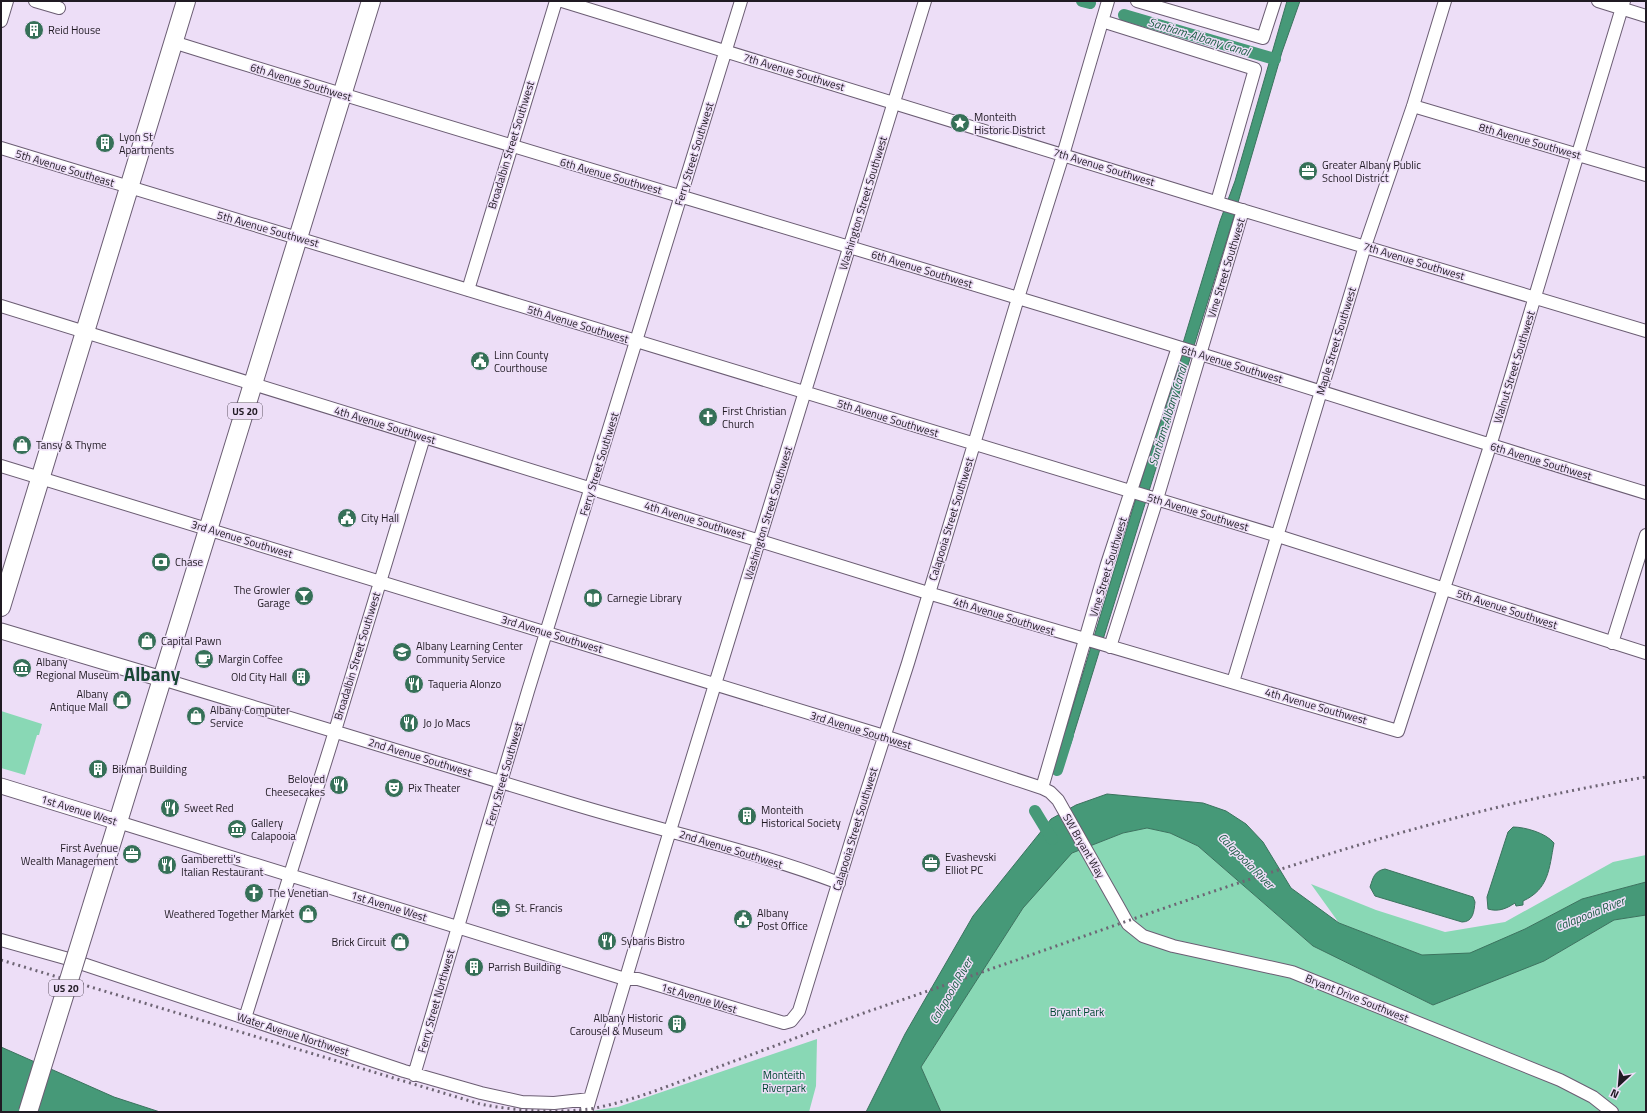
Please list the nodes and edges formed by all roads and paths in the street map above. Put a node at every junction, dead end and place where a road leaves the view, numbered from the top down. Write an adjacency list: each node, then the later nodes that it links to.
1 (7, 1): 17 (street)
2 (35, 1): 15 (street)
3 (186, 1): 19 (highway)
4 (371, 1): 21 (highway, US 20)
5 (556, 1): 24 (street, Broadalbin Street Southwest)
6 (562, 1): 20 (street, 7th Avenue Southwest)
7 (741, 1): 20 (street, Ferry Street Southwest)
8 (924, 1): 22 (street, Washington Street Southwest)
9 (1108, 1): 18 (street, Calapooia Street Southwest)
10 (1137, 1): 11 (street)
11 (1275, 1)
12 (1445, 1): 23 (street, Maple Street Southwest)
13 (1598, 1): 14 (street)
14 (1623, 5): 16 (street); 27 (street, Walnut Street Southwest)
15 (59, 8)
16 (1646, 16)
17 (1, 21)
18 (1102, 21): 26 (street, Calapooia Street Southwest); 31 (street, Vine Street Southwest)
19 (173, 42): 21 (street, 6th Avenue Southwest); 29 (highway)
20 (726, 51): 22 (street, 7th Avenue Southwest); 30 (street, Ferry Street Southwest)
21 (342, 94): 24 (street, 6th Avenue Southwest); 32 (highway, US 20)
22 (894, 103): 26 (street, 7th Avenue Southwest); 34 (street, Washington Street Southwest)
23 (1413, 106): 27 (street, 8th Avenue Southwest); 33 (street, Maple Street Southwest)
24 (511, 146): 30 (street, 6th Avenue Southwest); 35 (street, Broadalbin Street Southwest)
25 (1, 148): 29 (street, 5th Avenue Southeast)
26 (1063, 155): 31 (street, 7th Avenue Southwest); 37 (street, Calapooia Street Southwest)
27 (1579, 155): 28 (street, 8th Avenue Southwest); 36 (street, Walnut Street Southwest)
28 (1646, 176)
29 (129, 188): 32 (street, 5th Avenue Southwest); 40 (highway)
30 (681, 196): 34 (street, 6th Avenue Southwest); 41 (street, Ferry Street Southwest)
31 (1230, 206): 33 (street, 7th Avenue Southwest); 43 (street, Vine Street Southwest)
32 (298, 237): 35 (street, 5th Avenue Southwest); 44 (highway, US 20)
33 (1365, 246): 36 (street, 7th Avenue Southwest); 46 (street, Maple Street Southwest)
34 (850, 248): 37 (street, 6th Avenue Southwest); 45 (street, Washington Street Southwest)
35 (468, 290): 41 (street, 5th Avenue Southwest)
36 (1534, 297): 39 (street, 7th Avenue Southwest); 49 (street, Walnut Street Southwest)
37 (1018, 298): 42 (street, 6th Avenue Southwest); 48 (street, Calapooia Street Southwest)
38 (1, 306): 40 (street, 4th Avenue Southwest)
39 (1646, 331)
40 (85, 332): 44 (street, 4th Avenue Southwest); 51 (highway)
41 (636, 341): 45 (street, 5th Avenue Southwest); 52 (street, Ferry Street Southwest)
42 (1179, 348): 43 (street, 6th Avenue Southwest); 53 (street, Vine Street Southwest)
43 (1197, 352): 46 (street, 6th Avenue Southwest); 55 (street, Vine Street Southwest)
44 (253, 383): 47 (street, 4th Avenue Southwest); 56 (highway, US 20)
45 (805, 392): 48 (street, 5th Avenue Southwest); 59 (street, Washington Street Southwest)
46 (1321, 392): 49 (street, 6th Avenue Southwest); 58 (street, Maple Street Southwest)
47 (424, 437): 52 (street, 4th Avenue Southwest); 60 (street, Broadalbin Street Southwest)
48 (974, 444): 53 (street, 5th Avenue Southwest); 62 (street, Calapooia Street Southwest)
49 (1490, 446): 54 (street, 6th Avenue Southwest); 61 (street, Walnut Street Southwest)
50 (1, 466): 51 (street, 3rd Avenue Southwest)
51 (41, 478): 56 (street, 3rd Avenue Southwest); 63 (highway)
52 (592, 488): 59 (street, 4th Avenue Southwest); 65 (street, Ferry Street Southwest)
53 (1134, 492): 55 (street, 5th Avenue Southwest); 66 (street, Vine Street Southwest)
54 (1646, 493)
55 (1153, 498): 58 (street, 5th Avenue Southwest); 68 (street, Vine Street Southwest)
56 (209, 529): 60 (street, 3rd Avenue Southwest); 70 (highway, US 20)
57 (1646, 535): 67 (street)
58 (1278, 536): 61 (street, 5th Avenue Southwest); 71 (street, Maple Street Southwest)
59 (760, 540): 62 (street, 4th Avenue Southwest); 72 (street, Washington Street Southwest)
60 (380, 581): 65 (street, 3rd Avenue Southwest); 73 (street, Broadalbin Street Southwest)
61 (1444, 589): 67 (street, 5th Avenue Southwest); 74 (street, Walnut Street Southwest)
62 (928, 593): 66 (street, 4th Avenue Southwest); 75 (street, Calapooia Street Southwest)
63 (1, 607)
64 (1, 632): 70 (main road, 2nd Avenue Southwest)
65 (547, 633): 72 (street, 3rd Avenue Southwest); 76 (street, Ferry Street Southwest)
66 (1087, 640): 68 (street, 4th Avenue Southwest); 78 (street, Vine Street Southwest)
67 (1612, 642): 69 (street, 5th Avenue Southwest)
68 (1107, 646): 71 (street, 4th Avenue Southwest)
69 (1646, 653)
70 (162, 679): 73 (street, 2nd Avenue Southwest); 80 (highway, US 20)
71 (1233, 682): 74 (street, 4th Avenue Southwest)
72 (715, 684): 75 (street, 3rd Avenue Southwest); 81 (street, Washington Street Southwest)
73 (334, 731): 76 (street, 2nd Avenue Southwest); 82 (street, Broadalbin Street Southwest)
74 (1398, 731)
75 (884, 736): 78 (street, 3rd Avenue Southwest); 83 (street, Calapooia Street Southwest)
76 (502, 782): 81 (street, 2nd Avenue Southwest); 85 (street, Ferry Street Southwest)
77 (1, 786): 80 (main road, 1st Avenue West)
78 (1042, 788): 79 (street, 3rd Avenue Southwest)
79 (1058, 800): 84 (street, SW Bryant Way)
80 (118, 822): 82 (street, 1st Avenue West); 92 (highway, US 20, bridge)
81 (670, 831): 83 (street, 2nd Avenue Southwest); 87 (street, Washington Street Southwest)
82 (290, 875): 85 (street, 1st Avenue West); 88 (street, Broadalbin Street Southwest)
83 (839, 883): 89 (street, Calapooia Street Southwest)
84 (1110, 892): 94 (street, Bryant Drive Southwest)
85 (457, 927): 87 (street, 1st Avenue West); 90 (street, Ferry Street Northwest)
86 (1, 940): 88 (street, Water Avenue Northwest)
87 (625, 979): 89 (street, 1st Avenue West); 91 (street, Washington Street Southwest)
88 (245, 1018): 90 (street, Water Avenue Northwest)
89 (778, 1021)
90 (414, 1075): 91 (street, Water Avenue Northwest)
91 (590, 1099): 93 (street, Washington Street Southwest)
92 (28, 1112)
93 (586, 1112)
94 (1612, 1112)

